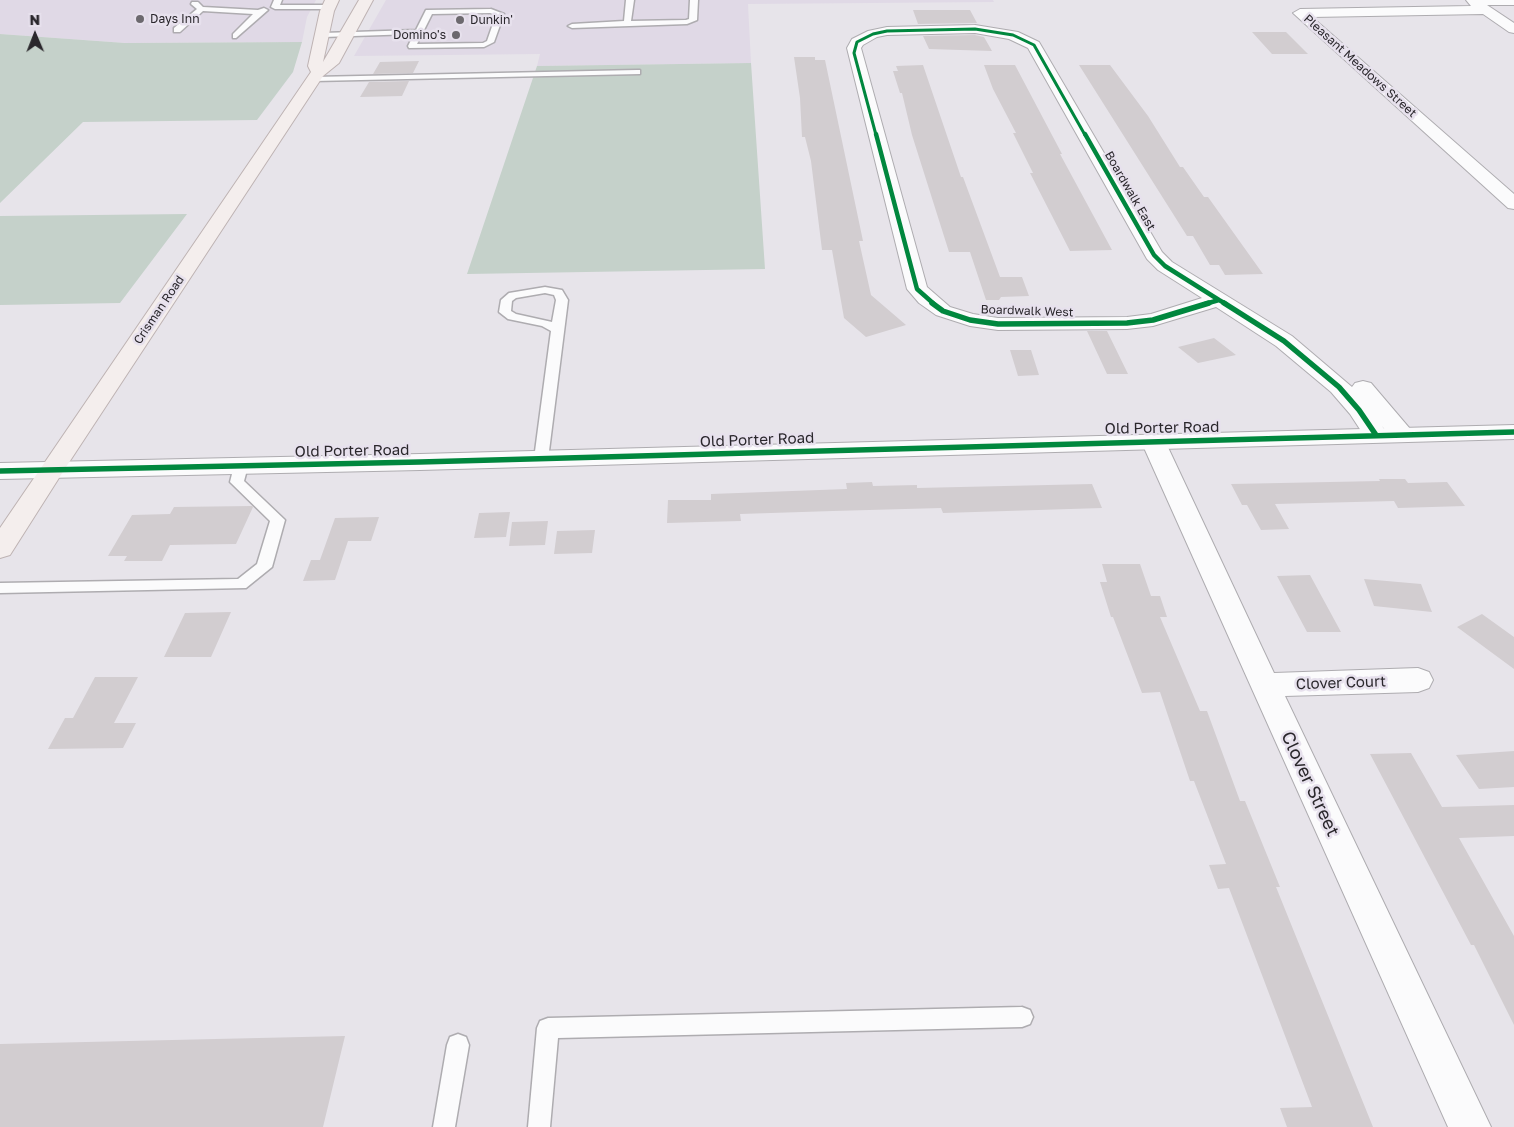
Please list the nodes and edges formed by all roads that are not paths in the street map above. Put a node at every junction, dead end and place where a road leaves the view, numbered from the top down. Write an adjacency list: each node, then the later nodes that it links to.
1 (199, 0): 9 (lane)
2 (366, 0): 18 (main road, Crisman Road)
3 (630, 0): 13 (lane)
4 (694, 0): 13 (lane)
5 (1472, 1): 6 (street); 10 (street)
6 (1514, 1)
7 (276, 4): 8 (lane); 11 (lane)
8 (330, 4): 19 (main road)
9 (201, 10): 11 (lane); 16 (lane)
10 (1486, 10): 15 (street); 25 (street, Pleasant Meadows Street)
11 (259, 12): 20 (lane)
12 (426, 16): 17 (lane); 21 (lane); 21 (lane)
13 (626, 23): 14 (lane)
14 (572, 26)
15 (1514, 29)
16 (177, 30)
17 (418, 32): 18 (lane); 21 (lane)
18 (349, 34): 19 (lane); 24 (main road, Crisman Road)
19 (323, 35): 24 (main road)
20 (236, 36)
21 (414, 41)
22 (857, 42): 26 (street, Boardwalk East); 26 (street, Boardwalk West)
23 (637, 72): 24 (lane)
24 (317, 75): 35 (main road, Crisman Road)
25 (1514, 204)
26 (1219, 300): 28 (street, Boardwalk East)
27 (557, 329): 27 (lane); 33 (lane)
28 (1284, 341): 30 (street, Boardwalk East); 31 (street, Boardwalk East)
29 (1514, 432): 30 (street, Old Porter Road)
30 (1402, 435): 31 (street, Old Porter Road)
31 (1376, 436): 32 (street, Old Porter Road)
32 (1153, 441): 33 (street, Old Porter Road); 40 (street, Clover Street)
33 (542, 459): 34 (street, Old Porter Road)
34 (242, 466): 35 (street, Old Porter Road); 38 (lane)
35 (51, 470): 36 (street, Old Porter Road); 37 (main road, Crisman Road)
36 (0, 471)
37 (0, 549)
38 (0, 588)
39 (1418, 680): 40 (street, Clover Court)
40 (1264, 686): 45 (street, Clover Street)
41 (1022, 1016): 44 (lane)
42 (458, 1045): 43 (lane)
43 (444, 1127)
44 (538, 1127)
45 (1470, 1127)

